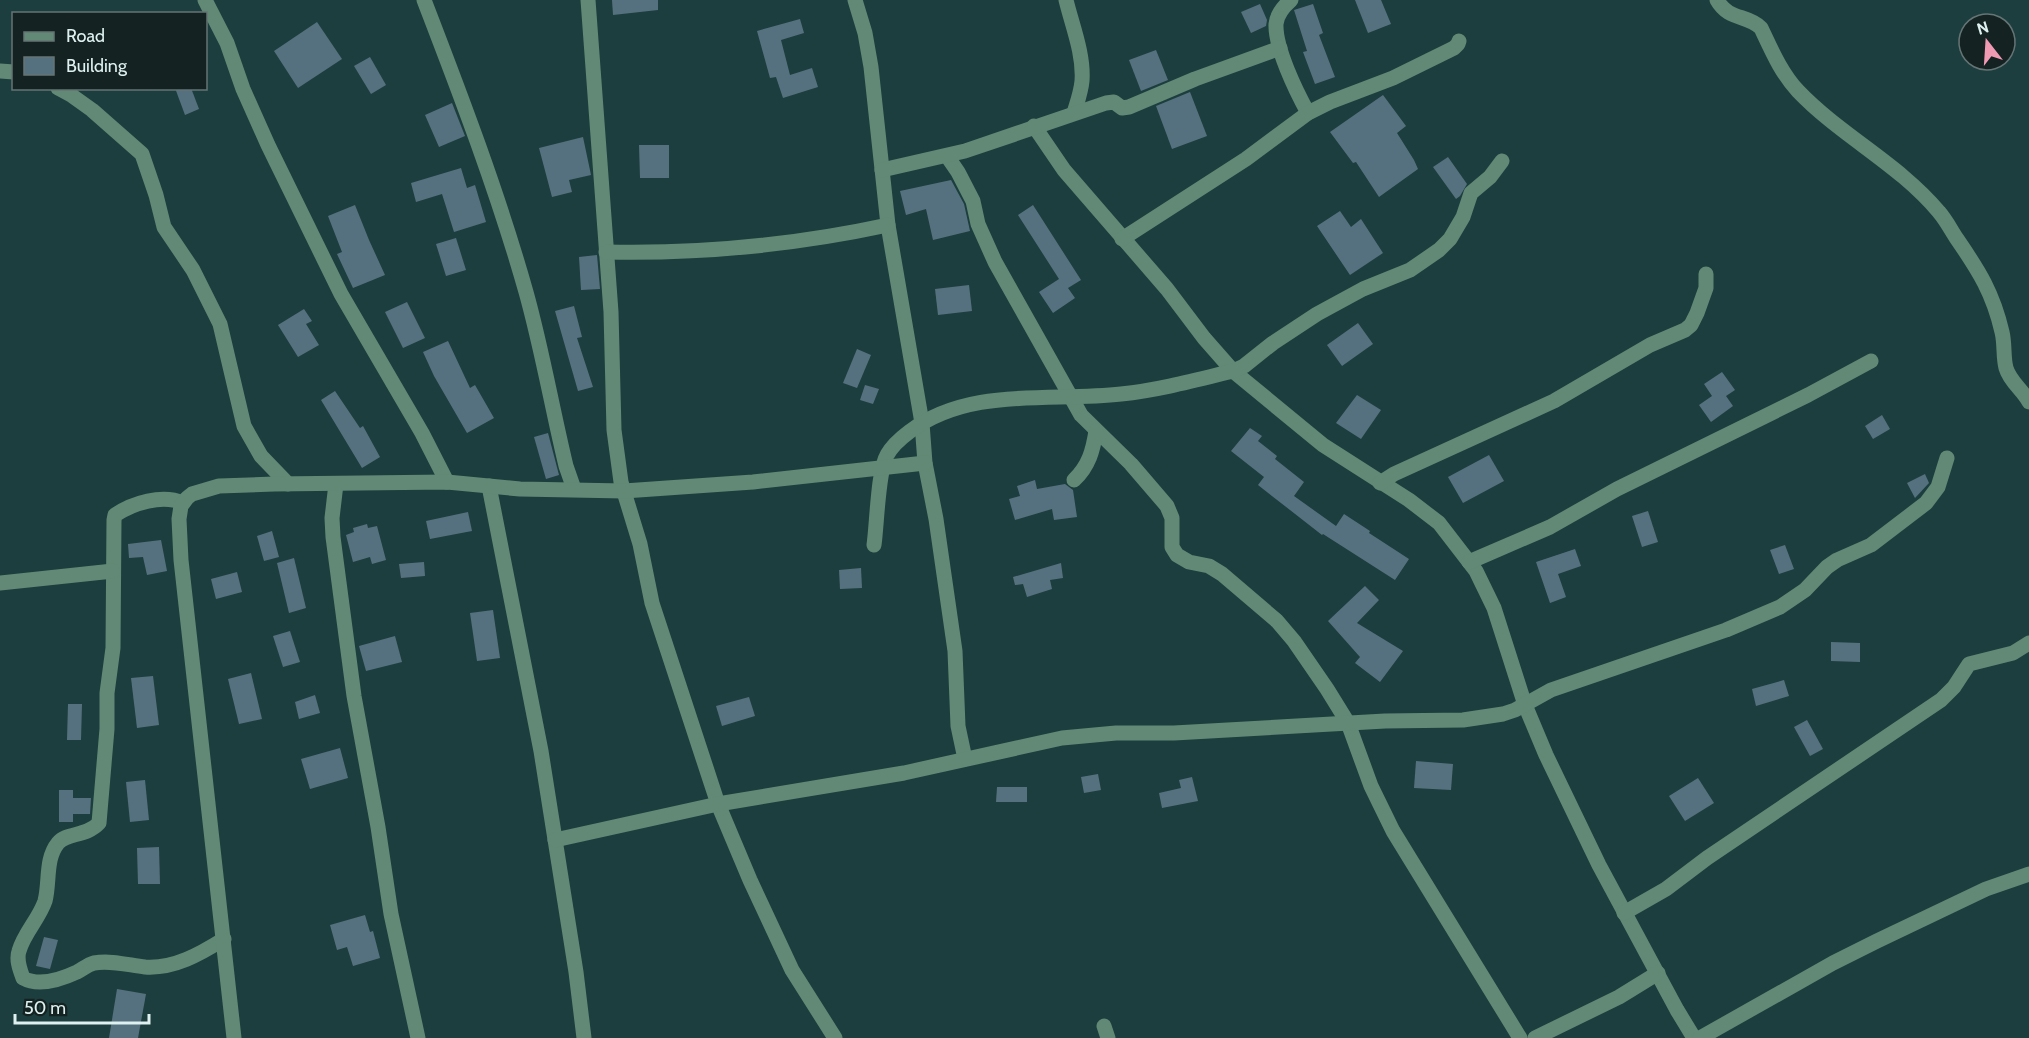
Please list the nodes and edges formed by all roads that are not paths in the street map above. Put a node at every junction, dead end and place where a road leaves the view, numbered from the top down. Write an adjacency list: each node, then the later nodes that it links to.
1 (205, 0): 31 (street)
2 (424, 0): 36 (street)
3 (588, 0): 19 (street)
4 (855, 0): 16 (street)
5 (1066, 0): 11 (street)
6 (1292, 0): 9 (street)
7 (1717, 0): 24 (street)
8 (1459, 41): 12 (street)
9 (1280, 48): 11 (street); 12 (street)
10 (62, 90): 33 (street)
11 (1074, 113): 13 (street)
12 (1308, 113): 18 (street)
13 (1034, 126): 14 (street); 18 (street)
14 (947, 156): 16 (street); 23 (street)
15 (1502, 161): 22 (street)
16 (882, 170): 17 (street)
17 (888, 225): 19 (street); 25 (street)
18 (1122, 239): 22 (street)
19 (606, 252): 37 (street)
20 (1706, 274): 32 (street)
21 (1871, 361): 40 (street)
22 (1233, 371): 23 (street); 32 (street)
23 (1072, 397): 25 (street); 26 (street)
24 (2029, 402)
25 (922, 423): 28 (street); 29 (street)
26 (1096, 431): 30 (street); 45 (street)
27 (1947, 458): 44 (street)
28 (925, 463): 29 (street); 46 (street)
29 (883, 468): 37 (street); 39 (street)
30 (1074, 480)
31 (447, 482): 34 (street); 35 (street)
32 (1380, 483): 40 (street)
33 (288, 484): 34 (street); 38 (street)
34 (336, 484): 54 (street)
35 (489, 486): 36 (street); 48 (street)
36 (574, 489): 37 (street)
37 (624, 491): 47 (street)
38 (183, 503): 41 (street); 51 (street)
39 (874, 545)
40 (1469, 562): 44 (street)
41 (113, 571): 42 (street); 51 (street)
42 (0, 583)
43 (2029, 643): 50 (street)
44 (1525, 705): 45 (street); 50 (street)
45 (1348, 723): 46 (street); 57 (street)
46 (965, 759): 47 (street)
47 (718, 804): 48 (street); 56 (street)
48 (555, 840): 55 (street)
49 (2029, 874): 60 (street)
50 (1624, 913): 52 (street)
51 (224, 939): 53 (street)
52 (1658, 973): 58 (street); 59 (street)
53 (234, 1038)
54 (418, 1038)
55 (584, 1038)
56 (835, 1038)
57 (1520, 1038)
58 (1536, 1038)
59 (1694, 1038)
60 (1700, 1038)

